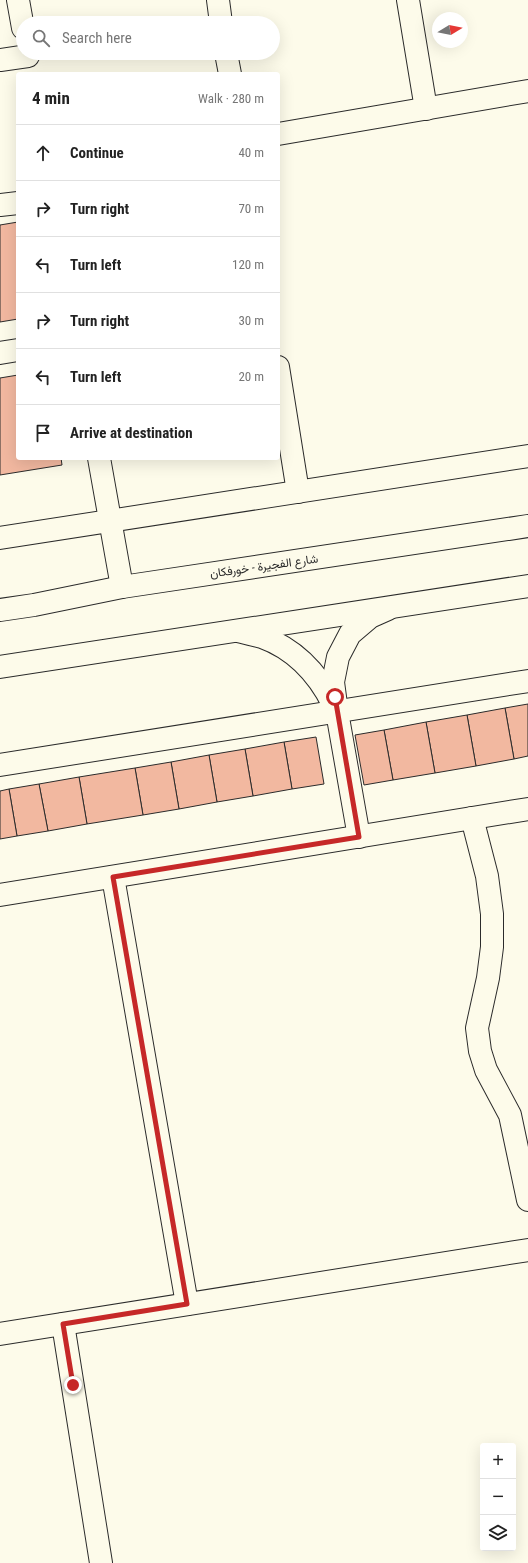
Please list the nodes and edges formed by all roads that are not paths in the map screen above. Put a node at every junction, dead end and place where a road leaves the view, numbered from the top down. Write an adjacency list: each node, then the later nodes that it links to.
1 (18, 0): 4 (main road)
2 (218, 0): 5 (main road)
3 (408, 0): 11 (main road)
4 (21, 16)
5 (220, 16)
6 (0, 60): 8 (main road)
7 (227, 60): 9 (main road)
8 (29, 61)
9 (230, 72)
10 (528, 91): 11 (main road)
11 (426, 109): 12 (main road)
12 (280, 134)
13 (16, 203): 14 (main road)
14 (0, 206)
15 (16, 350): 16 (main road)
16 (0, 354)
17 (280, 380): 20 (main road)
18 (528, 456): 20 (main road)
19 (99, 460): 21 (main road)
20 (298, 492): 21 (main road)
21 (110, 521): 23 (main road); 25 (main road)
22 (528, 526): 25 (main road, شارع الفجيرة - خورفكان)
23 (0, 538)
24 (528, 586): 27 (main road)
25 (122, 587): 26 (main road, شارع الفجيرة - خورفكان)
26 (34, 605): 28 (main road, شارع الفجيرة - خورفكان); 29 (main road)
27 (394, 607): 30 (main road); 33 (main road)
28 (0, 610)
29 (0, 621)
30 (238, 631): 31 (main road); 33 (main road)
31 (0, 667)
32 (528, 681): 33 (main road)
33 (337, 712): 34 (main road); 37 (main road)
34 (0, 765)
35 (528, 809): 36 (main road)
36 (472, 818): 37 (main road); 40 (main road)
37 (359, 837): 38 (main road)
38 (113, 877): 39 (main road); 42 (main road)
39 (0, 895)
40 (528, 1200)
41 (528, 1250): 42 (main road)
42 (187, 1304): 43 (main road)
43 (63, 1324): 44 (main road); 45 (main road)
44 (0, 1334)
45 (102, 1563)

